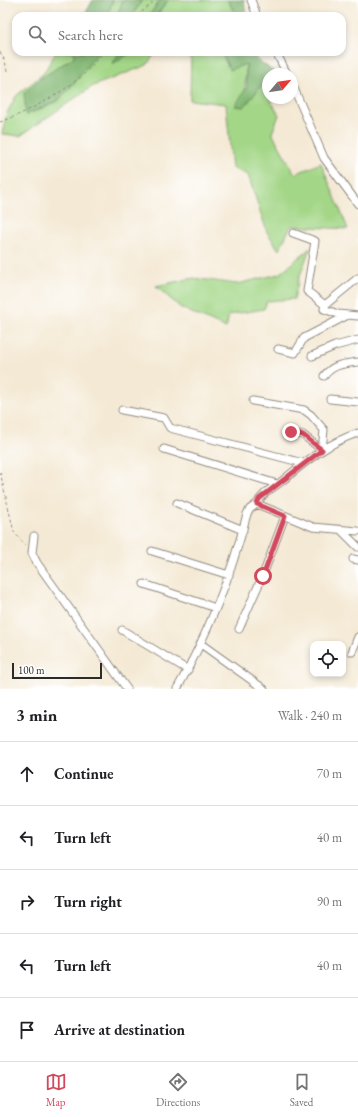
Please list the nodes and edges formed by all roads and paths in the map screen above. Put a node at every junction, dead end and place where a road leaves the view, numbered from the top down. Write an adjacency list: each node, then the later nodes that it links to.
1 (156, 0): 3 (path)
2 (251, 0): 4 (street)
3 (142, 12)
4 (256, 12)
5 (0, 52): 9 (path)
6 (100, 56): 11 (path)
7 (278, 56): 8 (street)
8 (284, 68)
9 (7, 71)
10 (298, 98): 12 (street)
11 (0, 122)
12 (358, 204)
13 (293, 233): 15 (street)
14 (358, 278): 15 (street)
15 (325, 305): 16 (street)
16 (348, 315): 17 (street); 19 (street)
17 (358, 316)
18 (358, 340): 20 (street)
19 (278, 349)
20 (312, 356)
21 (358, 362): 22 (street)
22 (324, 376)
23 (330, 400): 25 (street)
24 (253, 401): 30 (street)
25 (358, 402)
26 (122, 410): 31 (street)
27 (291, 432): 30 (street)
28 (358, 433): 30 (street)
29 (164, 449): 33 (street)
30 (322, 450): 31 (street)
31 (303, 463): 33 (street)
32 (0, 472): 43 (path)
33 (277, 484): 35 (street)
34 (177, 503): 37 (street)
35 (257, 504): 36 (street); 37 (street)
36 (285, 516): 38 (street); 47 (street)
37 (243, 530): 44 (street)
38 (341, 530): 39 (street); 41 (street)
39 (358, 531)
40 (34, 536): 43 (street)
41 (358, 547)
42 (152, 551): 44 (street)
43 (32, 553): 54 (street)
44 (229, 575): 46 (street)
45 (144, 584): 46 (street)
46 (216, 608): 50 (street)
47 (239, 629)
48 (122, 630): 52 (street)
49 (358, 637): 51 (street)
50 (201, 644): 52 (street); 55 (street)
51 (352, 652)
52 (188, 670): 53 (street)
53 (179, 688)
54 (127, 689)
55 (264, 689)

